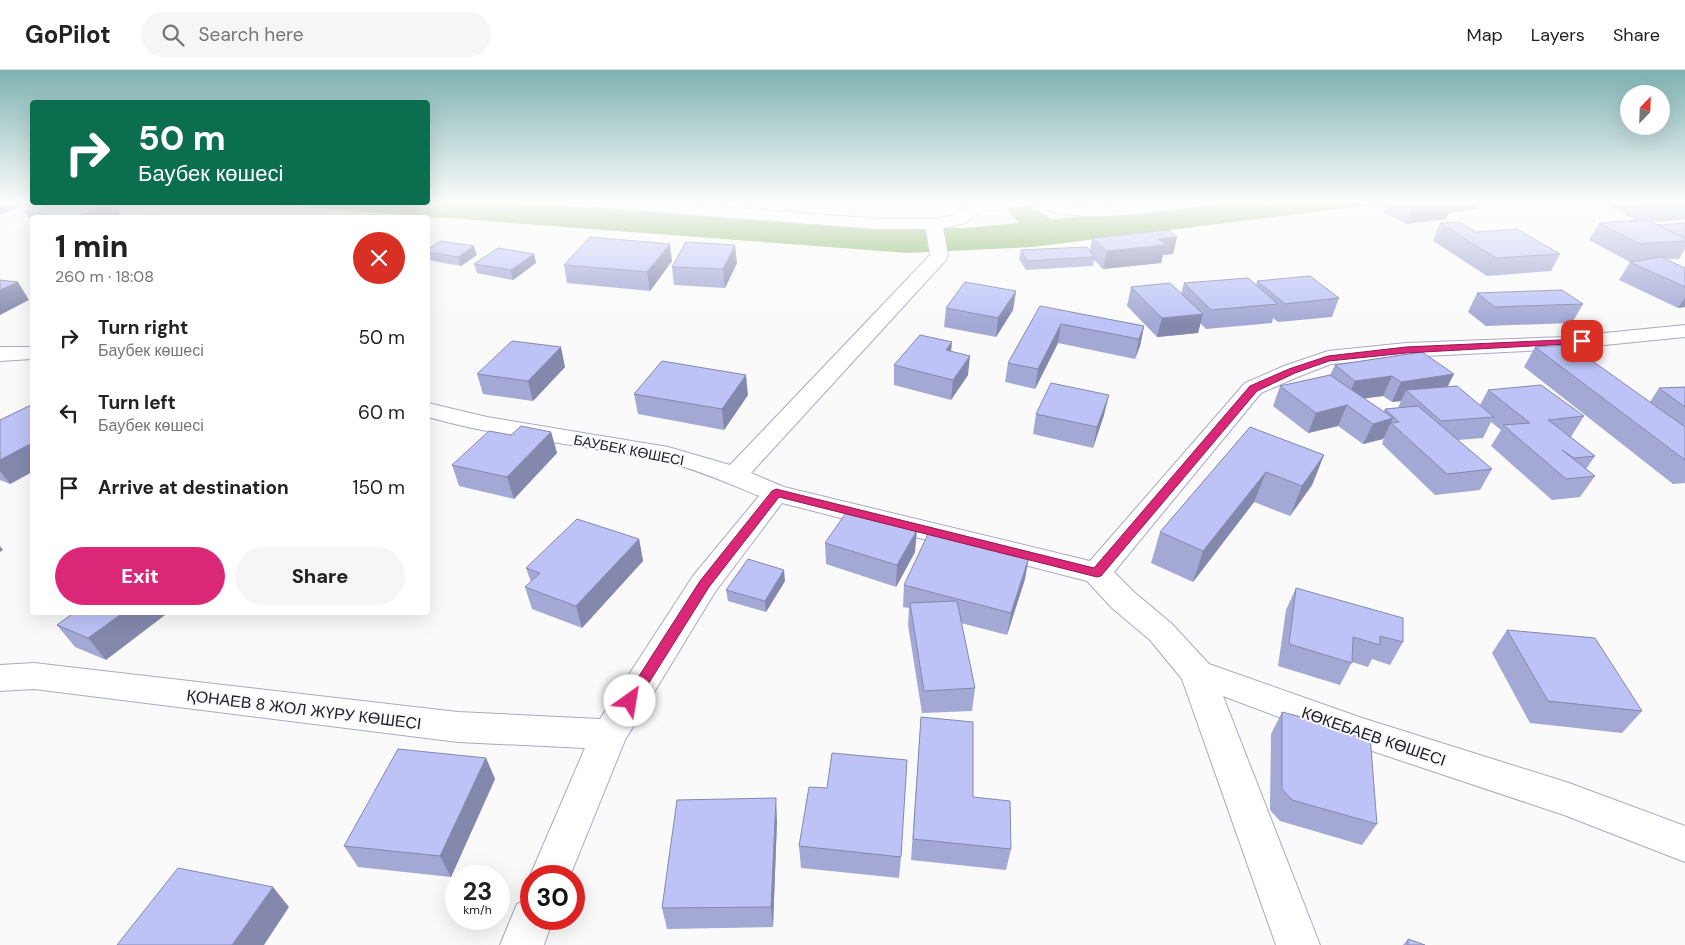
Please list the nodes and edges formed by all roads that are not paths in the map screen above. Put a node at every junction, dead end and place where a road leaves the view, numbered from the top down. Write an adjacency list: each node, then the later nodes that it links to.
1 (937, 242): 6 (street)
2 (1685, 331): 8 (street)
3 (30, 353): 4 (street)
4 (0, 354)
5 (430, 410): 6 (street, БАУБЕК КӨШЕСІ)
6 (734, 476): 7 (street, БАУБЕК КӨШЕСІ)
7 (776, 493): 8 (street, БАУБЕК КӨШЕСІ); 11 (street)
8 (1097, 573): 9 (street, КӨКЕБАЕВ КӨШЕСІ)
9 (1197, 672): 12 (street, КӨКЕБАЕВ КӨШЕСІ); 16 (street)
10 (0, 678): 11 (street, ҚОНАЕВ 8 ЖОЛ ЖҮРУ КӨШЕСІ)
11 (609, 734): 13 (street)
12 (1685, 844)
13 (555, 865)
14 (528, 930): 15 (street)
15 (522, 945)
16 (1298, 945)

